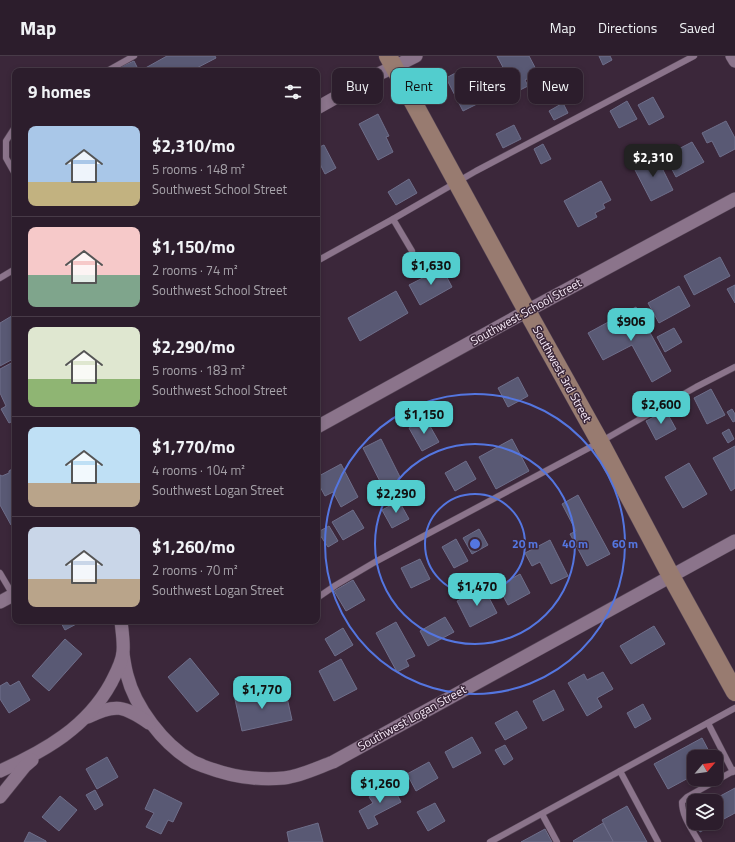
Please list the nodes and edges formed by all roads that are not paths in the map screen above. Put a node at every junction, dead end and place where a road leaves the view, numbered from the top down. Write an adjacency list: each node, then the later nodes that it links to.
1 (134, 56): 7 (lane)
2 (416, 56): 6 (street)
3 (694, 56): 11 (lane)
4 (732, 56): 5 (street)
5 (735, 61)
6 (391, 62): 8 (street); 11 (street, Southwest 3rd Street)
7 (112, 68)
8 (320, 106)
9 (12, 132): 10 (lane)
10 (12, 169)
11 (457, 182): 13 (lane); 18 (street, Southwest 3rd Street)
12 (735, 199): 18 (street, Southwest School Street)
13 (393, 219): 14 (lane); 15 (lane)
14 (412, 252)
15 (320, 258)
16 (12, 272): 17 (lane)
17 (0, 278)
18 (527, 311): 20 (street, Southwest School Street); 21 (street, Southwest 3rd Street)
19 (735, 367): 21 (lane)
20 (320, 425)
21 (600, 442): 24 (street, Southwest 3rd Street); 27 (lane)
22 (735, 541): 24 (street, Southwest Logan Street)
23 (0, 572): 25 (lane)
24 (671, 576): 31 (street, Southwest 3rd Street); 35 (street, Southwest Logan Street)
25 (12, 591)
26 (12, 595): 28 (street)
27 (320, 596)
28 (0, 602)
29 (121, 624): 30 (street)
30 (123, 654): 33 (street); 35 (street, Southwest Logan Street)
31 (735, 692)
32 (735, 708): 34 (lane)
33 (85, 719): 35 (street); 36 (street)
34 (708, 723): 38 (lane); 39 (lane)
35 (152, 725)
36 (51, 745): 37 (street); 40 (street)
37 (0, 771)
38 (620, 771): 41 (lane); 44 (lane)
39 (734, 771): 45 (lane)
40 (0, 797)
41 (542, 814): 42 (lane); 43 (lane)
42 (490, 842)
43 (558, 842)
44 (658, 842)
45 (699, 842)

